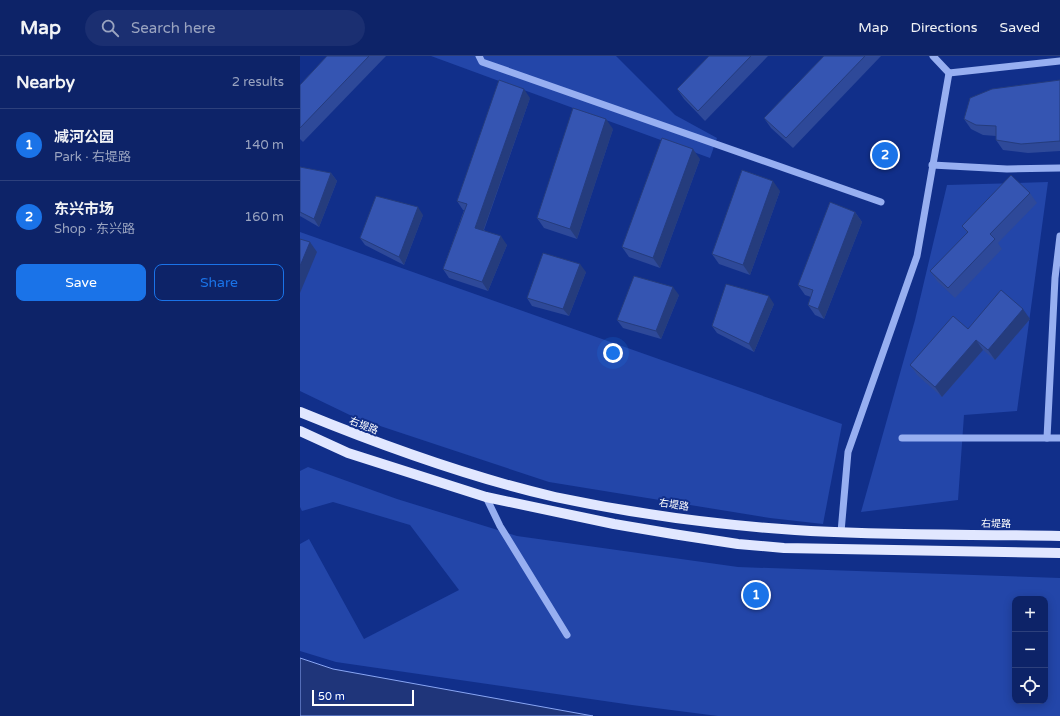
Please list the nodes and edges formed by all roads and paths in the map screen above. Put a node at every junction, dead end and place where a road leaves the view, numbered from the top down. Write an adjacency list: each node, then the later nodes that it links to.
1 (479, 56): 7 (street)
2 (933, 56): 4 (street)
3 (1060, 61): 4 (street)
4 (949, 73): 5 (street)
5 (932, 164): 6 (street); 15 (street)
6 (1060, 168)
7 (881, 202)
8 (1060, 236): 12 (street)
9 (300, 412): 15 (main road, 右堤路)
10 (300, 432): 14 (main road)
11 (902, 438): 12 (street)
12 (1047, 438): 13 (street)
13 (1060, 438)
14 (486, 497): 17 (main road); 18 (street)
15 (841, 532): 16 (main road, 右堤路)
16 (1060, 536)
17 (1060, 553)
18 (567, 635)

